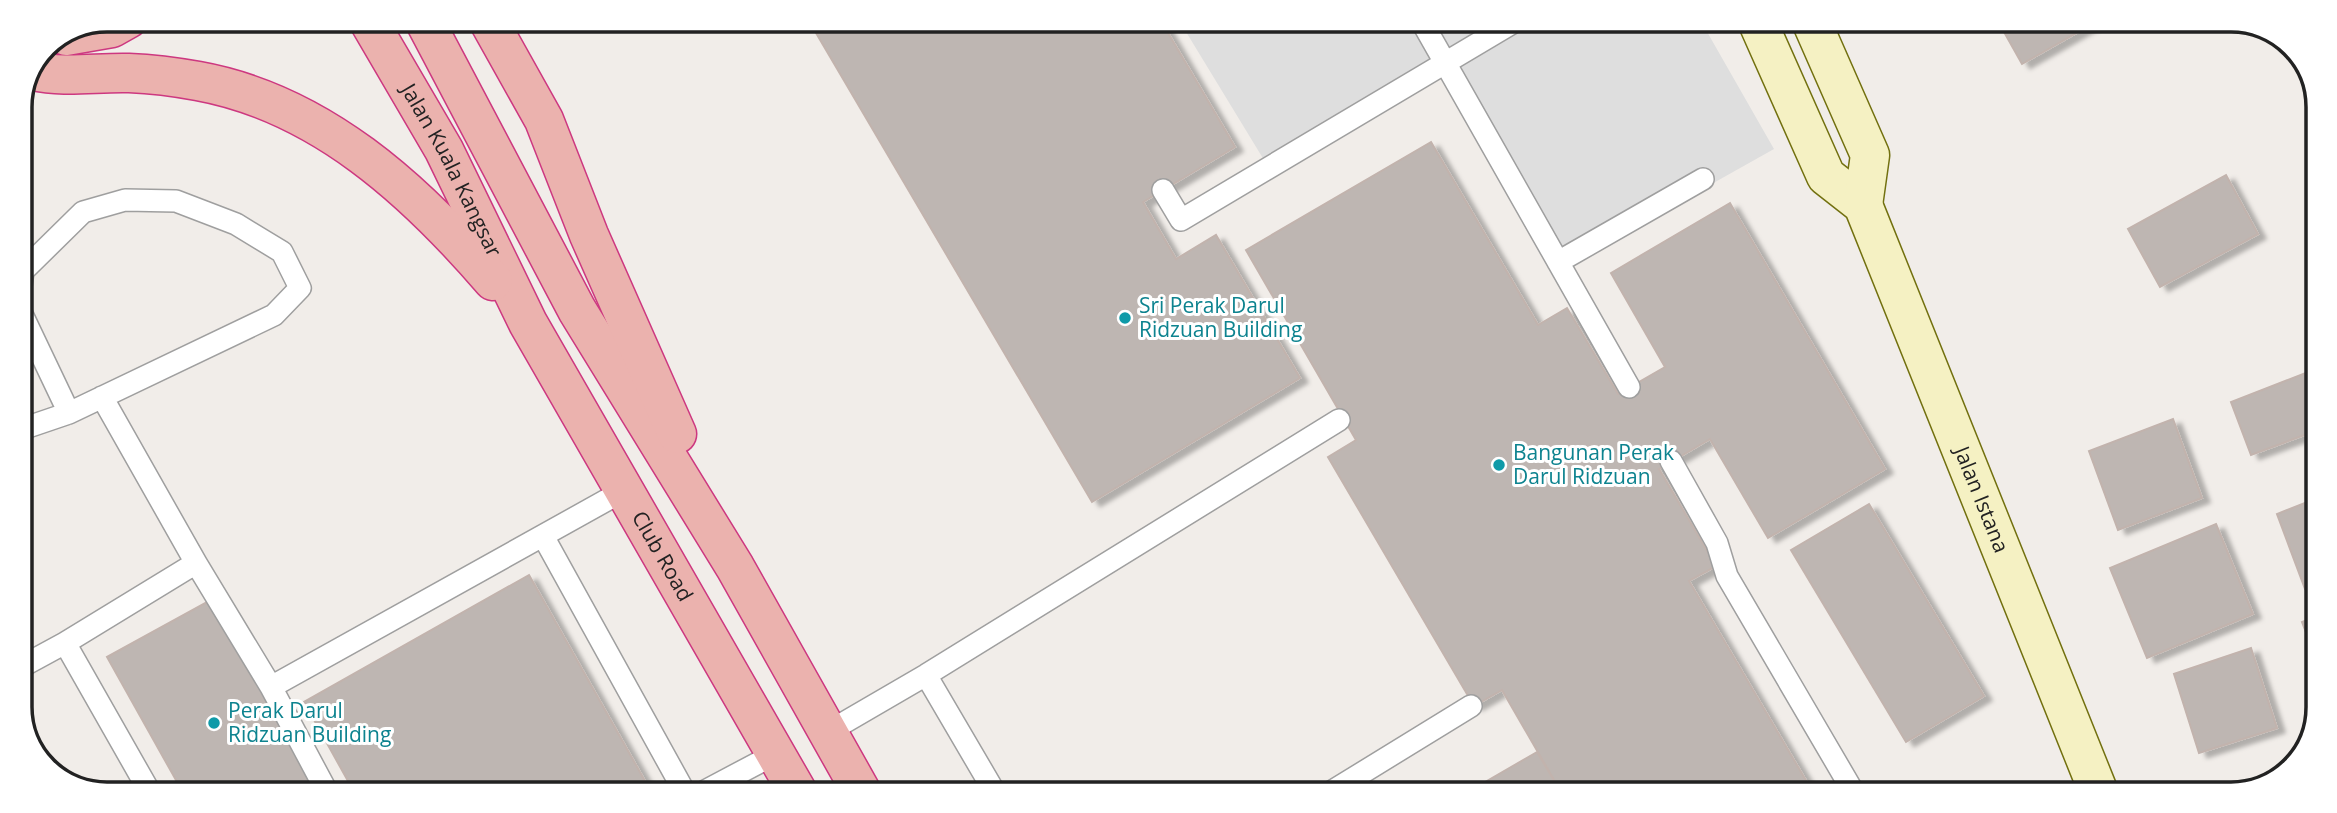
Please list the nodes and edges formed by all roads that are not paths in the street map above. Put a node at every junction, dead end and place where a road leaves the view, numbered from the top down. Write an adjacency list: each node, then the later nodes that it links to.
1 (375, 32): 15 (highway, Jalan Kuala Kangsar)
2 (431, 32): 26 (highway)
3 (495, 32): 26 (highway)
4 (1428, 32): 8 (lane)
5 (1497, 32): 8 (lane)
6 (1762, 32): 12 (main road)
7 (1816, 32): 12 (main road)
8 (1446, 62): 11 (lane); 14 (lane)
9 (40, 72): 15 (highway)
10 (1703, 179): 14 (lane)
11 (1163, 190)
12 (1863, 205): 43 (main road, Jalan Istana)
13 (32, 262): 18 (lane)
14 (1558, 262): 17 (lane)
15 (528, 323): 23 (highway, Club Road)
16 (32, 335): 19 (lane)
17 (1629, 387)
18 (102, 397): 19 (lane); 25 (lane)
19 (69, 413): 21 (lane)
20 (1339, 420): 29 (lane)
21 (32, 426)
22 (1671, 461): 42 (lane)
23 (623, 491): 24 (lane); 33 (highway, Club Road)
24 (543, 536): 30 (lane); 36 (lane)
25 (197, 563): 27 (lane); 30 (lane)
26 (735, 567): 32 (highway)
27 (65, 643): 28 (lane); 34 (lane)
28 (32, 661)
29 (926, 675): 32 (lane); 40 (lane)
30 (271, 687): 35 (lane)
31 (1471, 706): 41 (lane)
32 (828, 733): 39 (highway)
33 (775, 754): 37 (lane); 38 (highway, Club Road)
34 (144, 782)
35 (322, 782)
36 (680, 782)
37 (721, 782)
38 (792, 782)
39 (856, 782)
40 (989, 782)
41 (1347, 782)
42 (1848, 782)
43 (2095, 782)

